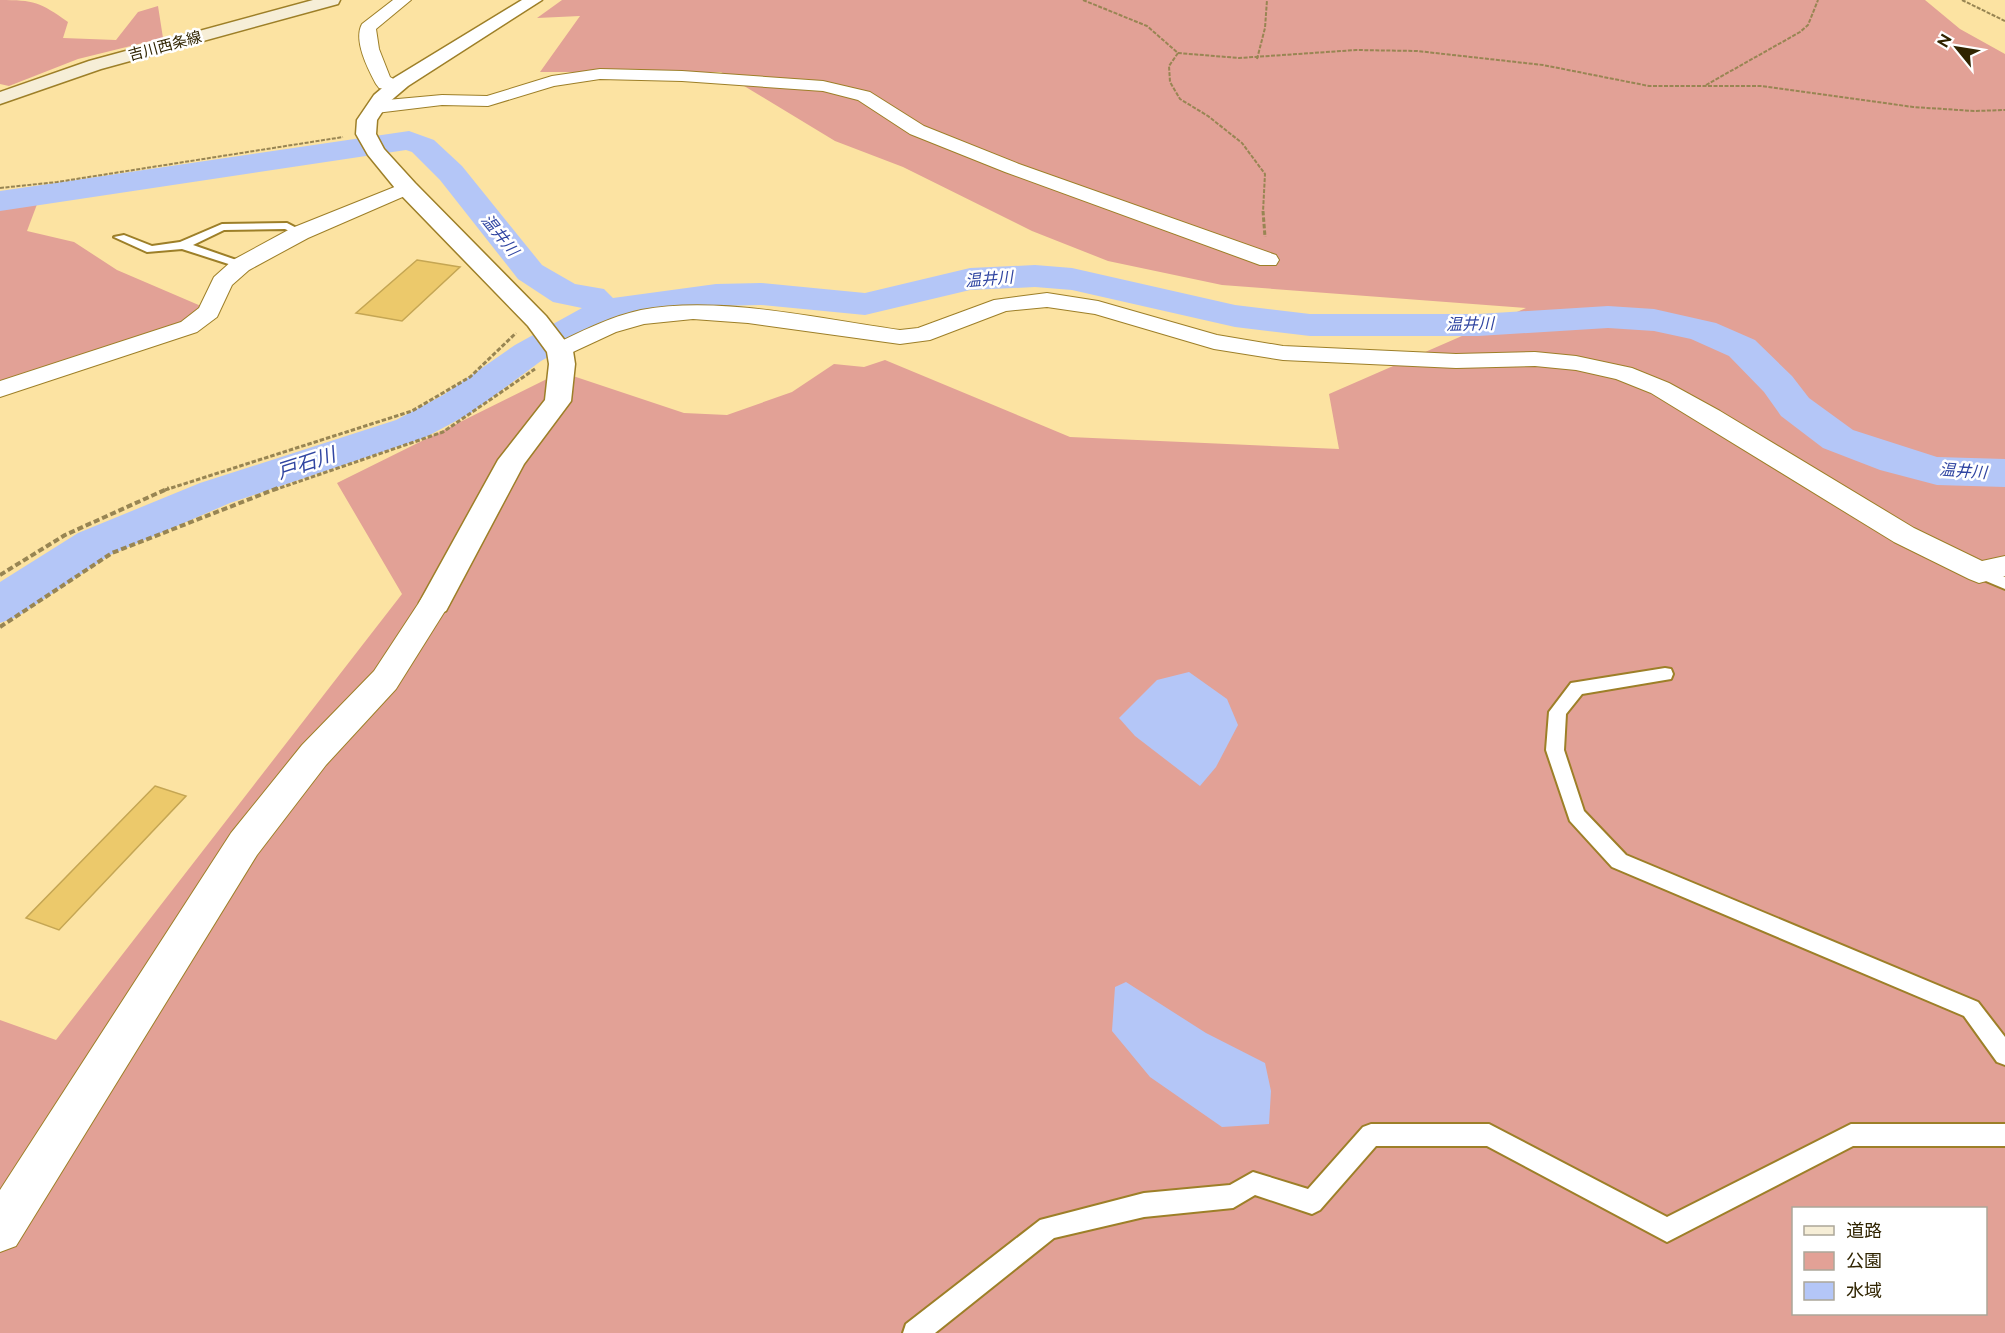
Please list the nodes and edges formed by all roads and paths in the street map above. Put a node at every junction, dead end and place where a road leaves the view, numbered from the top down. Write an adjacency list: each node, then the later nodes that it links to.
1 (332, 0): 13 (main road, 吉川西条線)
2 (403, 0): 12 (street)
3 (534, 0): 12 (street)
4 (1083, 0): 9 (path)
5 (1267, 0): 10 (path)
6 (1818, 0): 11 (path)
7 (1962, 0): 8 (path)
8 (2005, 21)
9 (1178, 52): 10 (path); 22 (path)
10 (1257, 59): 11 (path)
11 (1705, 85): 15 (path)
12 (397, 86): 14 (street)
13 (0, 98)
14 (376, 107): 16 (street); 22 (street)
15 (2005, 110)
16 (369, 140): 17 (path); 18 (street)
17 (0, 188)
18 (407, 188): 19 (street); 24 (street)
19 (300, 233): 21 (lane); 23 (street)
20 (120, 237): 21 (lane)
21 (183, 245): 23 (lane)
22 (1269, 260)
23 (241, 265): 26 (street)
24 (539, 323): 25 (street); 28 (path)
25 (560, 351): 27 (street); 30 (street); 31 (path)
26 (0, 389)
27 (1992, 569): 29 (lane)
28 (0, 575)
29 (2005, 583)
30 (435, 603): 35 (street)
31 (0, 627)
32 (1665, 674): 33 (lane)
33 (2005, 1054)
34 (2005, 1135): 36 (lane)
35 (0, 1230)
36 (915, 1333)

